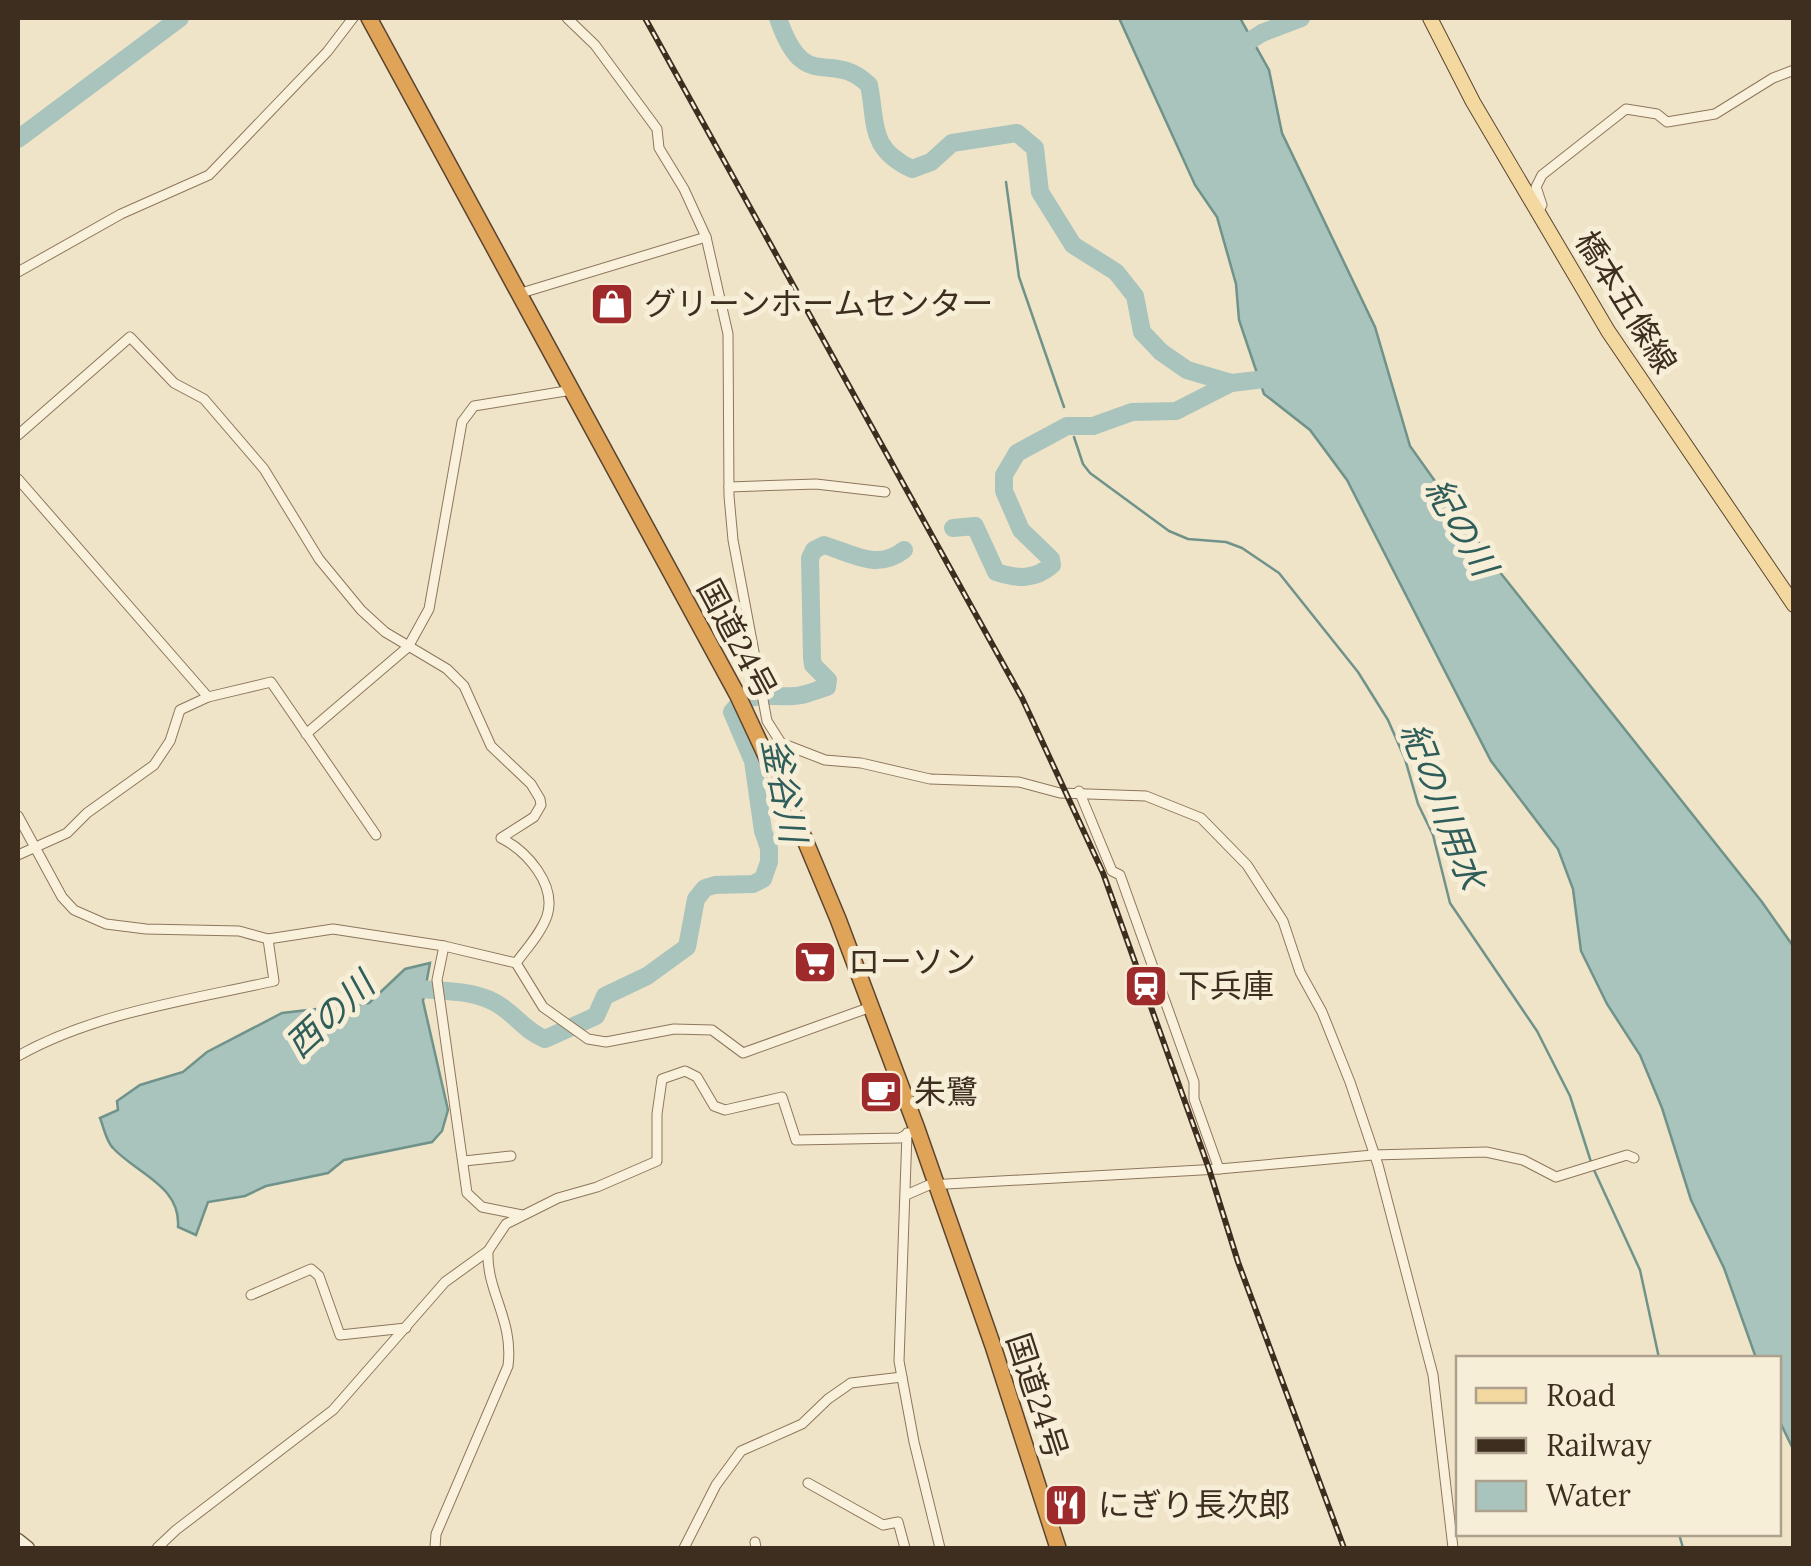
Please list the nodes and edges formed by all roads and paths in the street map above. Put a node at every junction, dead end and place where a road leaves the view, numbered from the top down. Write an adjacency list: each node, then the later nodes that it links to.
1 (353, 18): 8 (street)
2 (369, 18): 9 (highway, 国道24号)
3 (567, 18): 7 (street)
4 (1430, 18): 6 (main road, 橋本五條線)
5 (1794, 70): 6 (street)
6 (1538, 212): 15 (main road, 橋本五條線)
7 (706, 237): 9 (street); 13 (street)
8 (18, 272)
9 (518, 294): 10 (highway, 国道24号)
10 (572, 390): 16 (street); 27 (highway, 国道24号)
11 (18, 435): 16 (street)
12 (18, 479): 17 (street)
13 (729, 487): 14 (street); 19 (street)
14 (886, 492)
15 (1794, 605)
16 (408, 646): 18 (street); 26 (street)
17 (208, 697): 18 (street); 22 (street)
18 (306, 734): 21 (street)
19 (1079, 792): 30 (street); 34 (street)
20 (18, 816): 22 (street)
21 (376, 835)
22 (34, 848): 23 (street); 24 (street)
23 (18, 856)
24 (268, 939): 25 (street); 28 (street)
25 (444, 946): 26 (street); 33 (street)
26 (516, 963): 27 (street)
27 (871, 1007): 29 (highway, 国道24号)
28 (18, 1056)
29 (912, 1131): 35 (highway, 国道24号); 36 (street); 37 (street)
30 (1374, 1154): 32 (street); 34 (street); 51 (street)
31 (512, 1156): 33 (street)
32 (1634, 1158)
33 (464, 1161): 37 (street)
34 (1219, 1169): 35 (street)
35 (937, 1186): 36 (street); 50 (highway, 国道24号)
36 (906, 1195): 41 (street)
37 (525, 1216): 38 (street)
38 (488, 1251): 40 (street); 46 (street)
39 (251, 1295): 40 (street)
40 (406, 1328): 45 (street)
41 (902, 1378): 47 (street); 49 (street)
42 (808, 1483): 48 (street)
43 (18, 1540): 44 (street)
44 (28, 1548)
45 (156, 1548)
46 (435, 1548)
47 (684, 1548)
48 (905, 1548)
49 (940, 1548)
50 (1058, 1548)
51 (1453, 1548)

